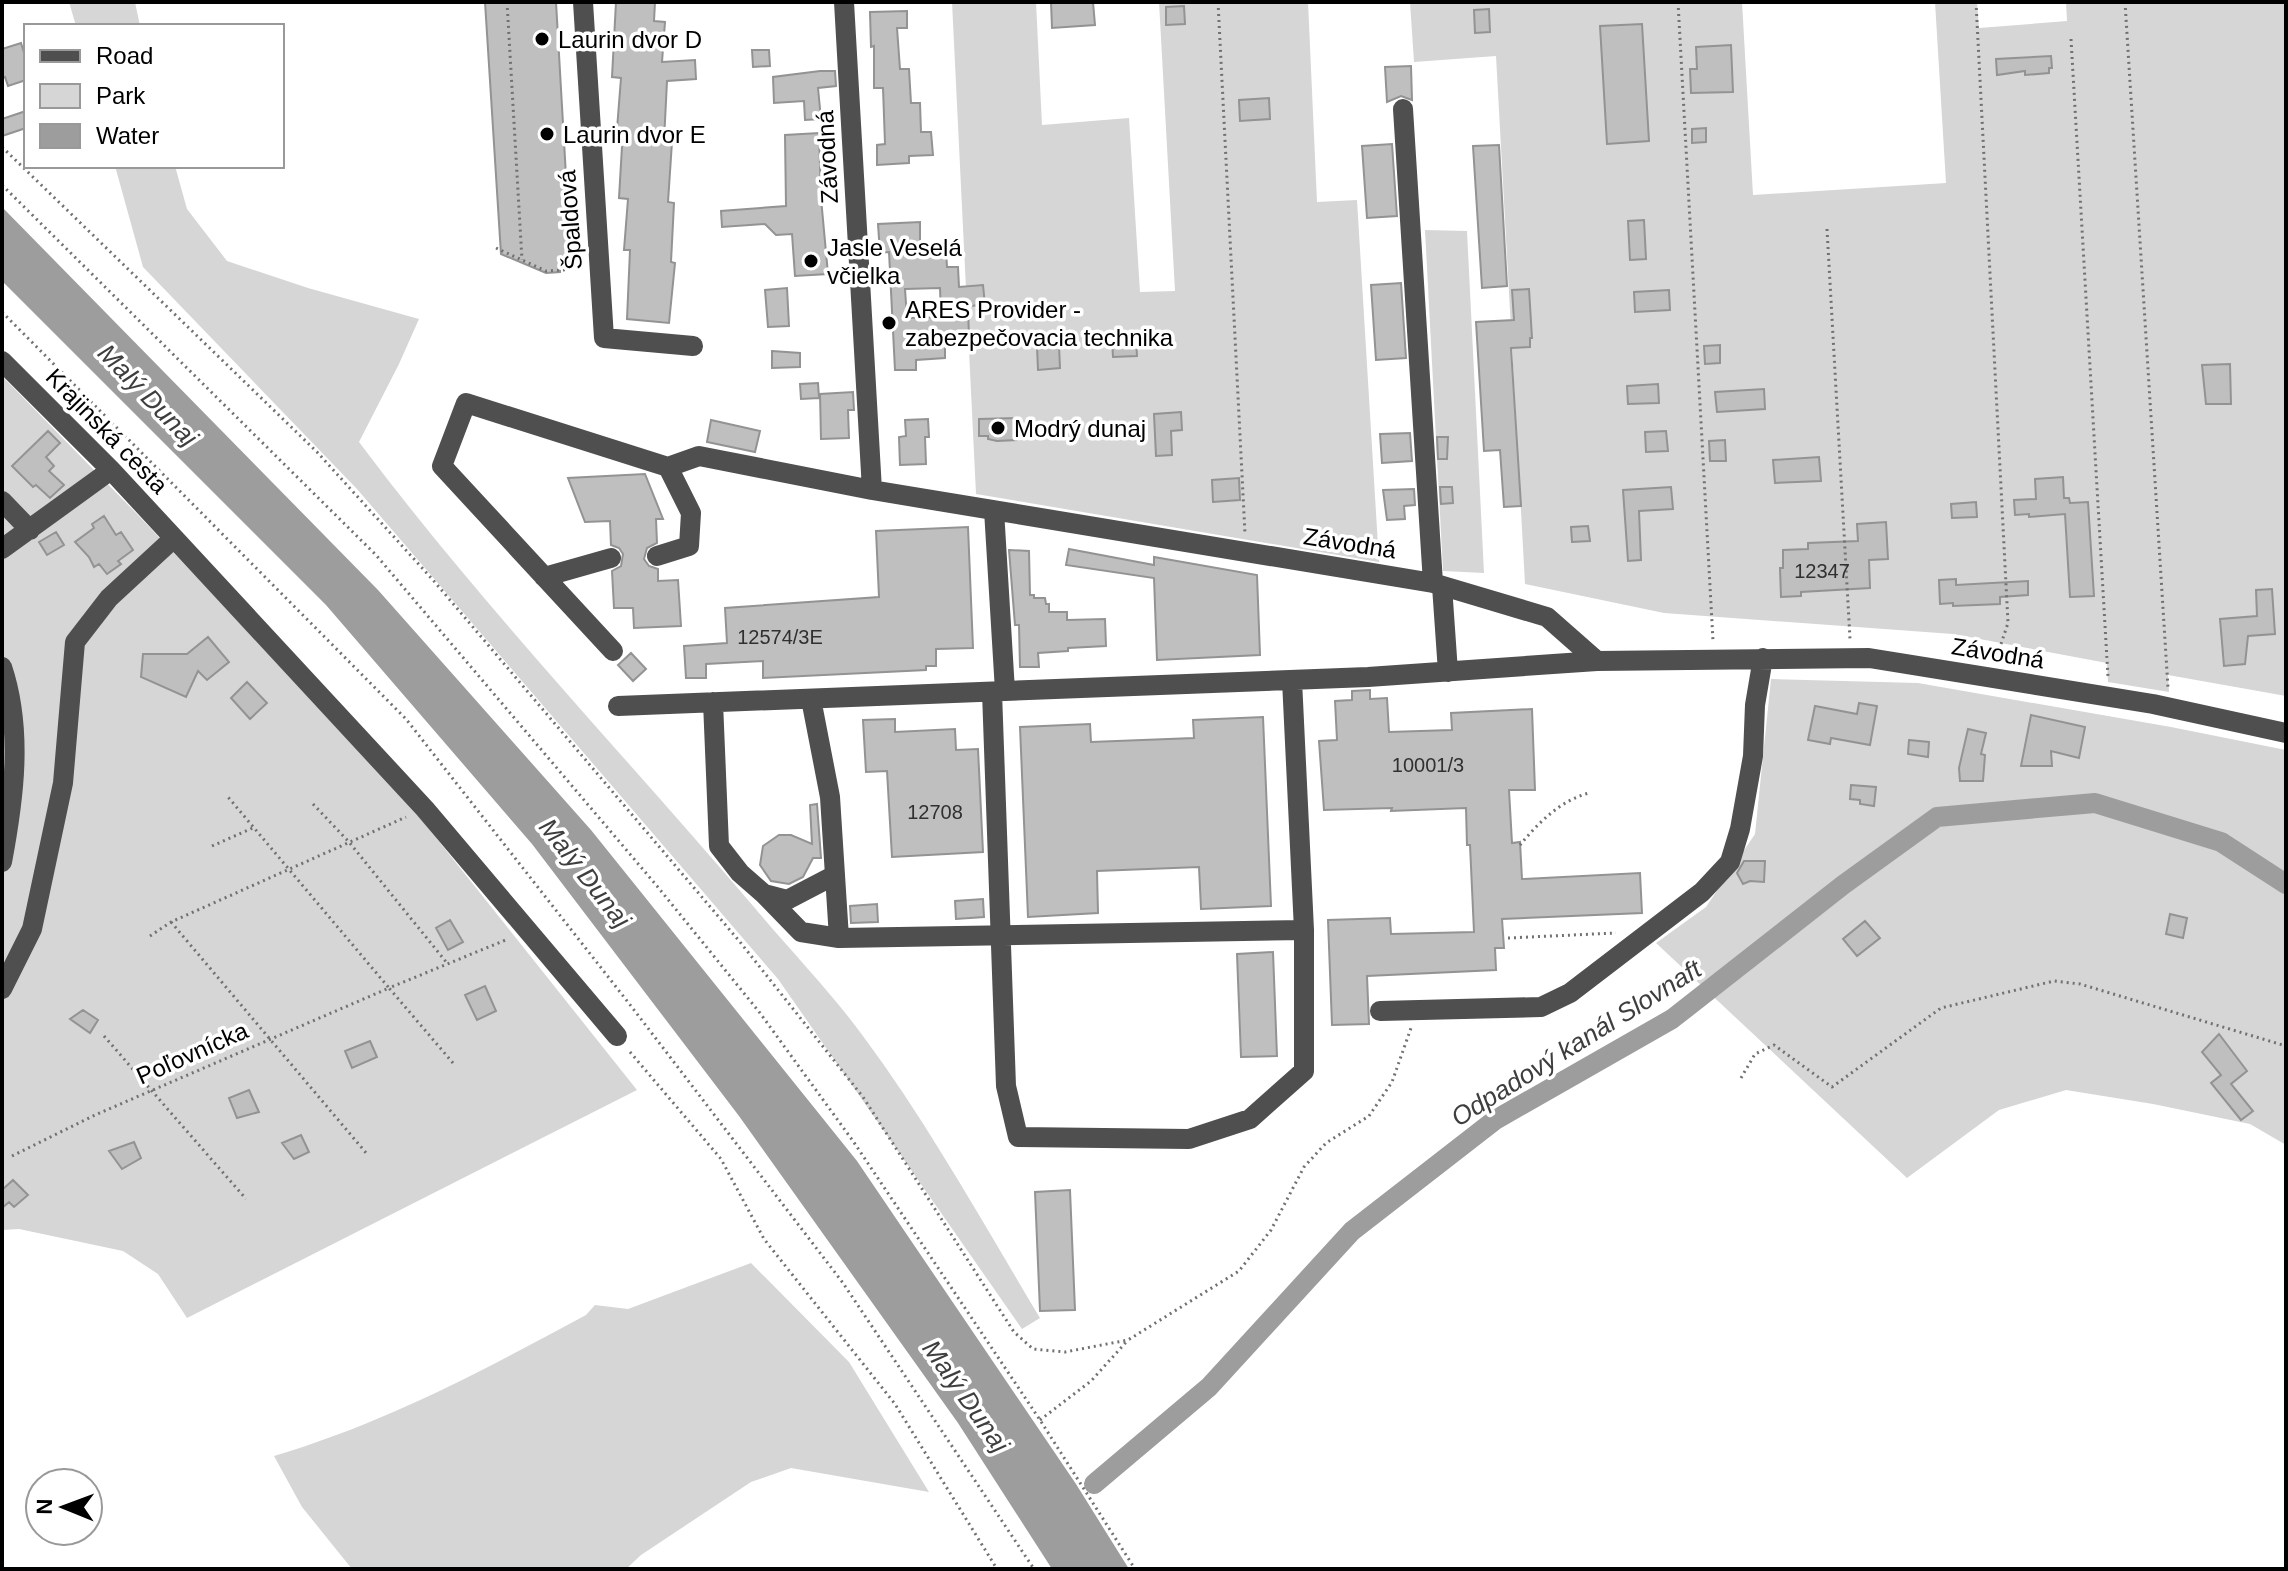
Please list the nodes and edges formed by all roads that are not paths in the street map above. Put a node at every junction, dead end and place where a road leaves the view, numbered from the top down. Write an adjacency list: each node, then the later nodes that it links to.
1 (583, 2): 4 (street, Špaldová)
2 (844, 2): 8 (street, Závodná)
3 (1403, 109): 17 (street)
4 (693, 346)
5 (2, 361): 7 (street, Krajinská cesta)
6 (668, 467): 8 (street); 14 (street); 16 (street)
7 (111, 470): 11 (street); 12 (street, Krajinská cesta)
8 (872, 490): 10 (street, Závodná)
9 (2, 501): 11 (street)
10 (994, 510): 17 (street, Závodná); 24 (street)
11 (30, 530): 13 (street)
12 (174, 538): 35 (street); 37 (street, Krajinská cesta)
13 (2, 549)
14 (657, 556)
15 (611, 558): 16 (street)
16 (544, 577): 18 (street)
17 (1438, 585): 20 (street, Závodná); 22 (street)
18 (613, 651)
19 (1763, 658): 20 (street, Závodná); 28 (street, Závodná); 36 (street)
20 (1597, 661): 22 (street)
21 (2, 667): 29 (street)
22 (1448, 672): 23 (street)
23 (1292, 680): 24 (street); 32 (street)
24 (998, 691): 25 (street); 33 (street)
25 (811, 699): 26 (street); 30 (street)
26 (713, 702): 27 (street); 31 (street)
27 (618, 706)
28 (2286, 733)
29 (2, 862)
30 (833, 876): 31 (street); 34 (street)
31 (764, 894): 34 (street)
32 (1304, 930): 33 (street); 33 (street)
33 (1003, 935): 34 (street)
34 (839, 938)
35 (2, 989)
36 (1380, 1011)
37 (617, 1036)

